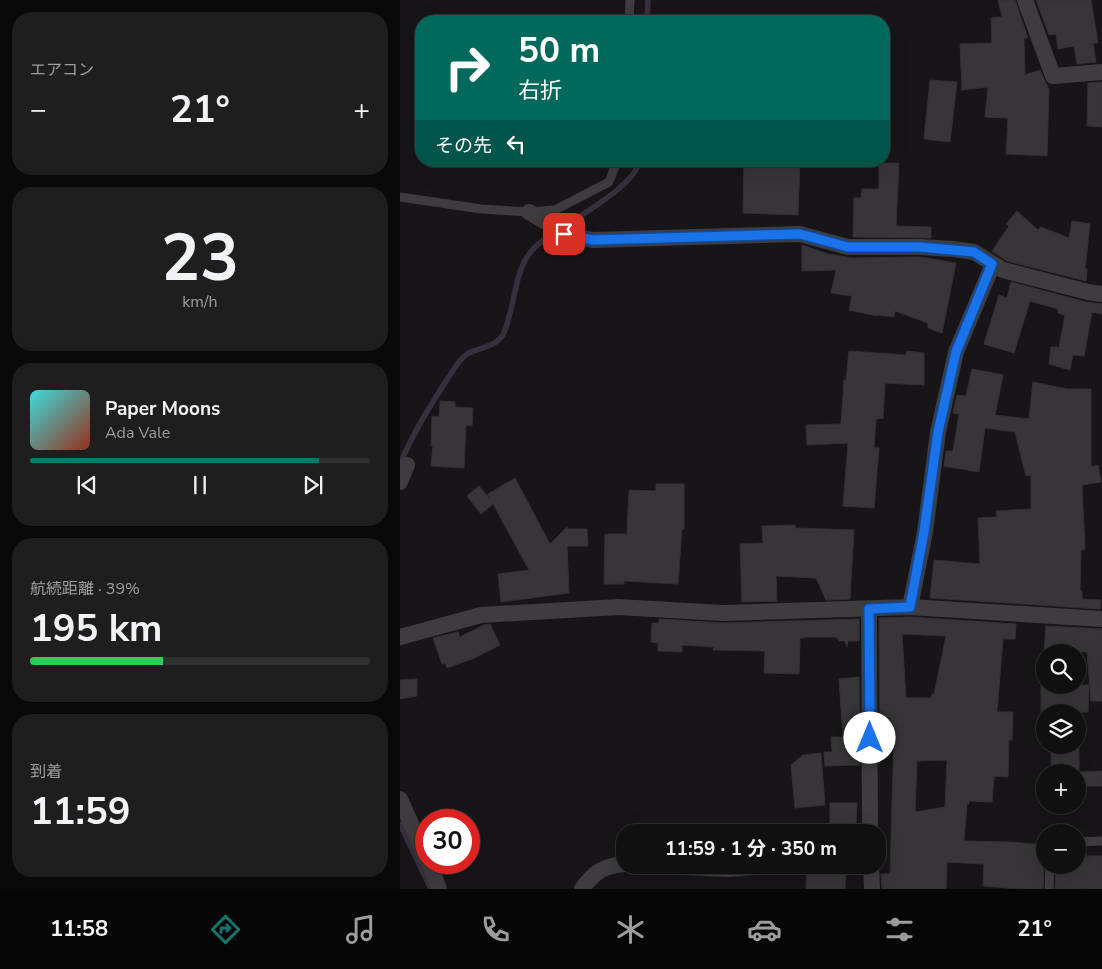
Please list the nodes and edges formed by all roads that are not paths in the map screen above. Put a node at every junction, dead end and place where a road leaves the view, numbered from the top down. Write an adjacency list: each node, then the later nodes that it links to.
1 (630, 0): 3 (lane)
2 (1025, 0): 4 (street)
3 (629, 15)
4 (1102, 72)
5 (615, 167): 7 (lane)
6 (400, 197): 7 (lane)
7 (529, 212): 8 (street)
8 (992, 264): 9 (street); 12 (street)
9 (1102, 294)
10 (407, 465): 11 (street)
11 (400, 482)
12 (910, 607): 13 (street); 14 (street)
13 (869, 609): 15 (street); 17 (street)
14 (1102, 619)
15 (400, 637)
16 (400, 799): 18 (street)
17 (866, 824)
18 (415, 832)
19 (1102, 841): 20 (lane)
20 (1086, 842)
21 (616, 866): 26 (street)
22 (433, 874): 25 (street)
23 (871, 874): 27 (street)
24 (1049, 874): 28 (lane)
25 (439, 889)
26 (582, 889)
27 (872, 889)
28 (1048, 889)

